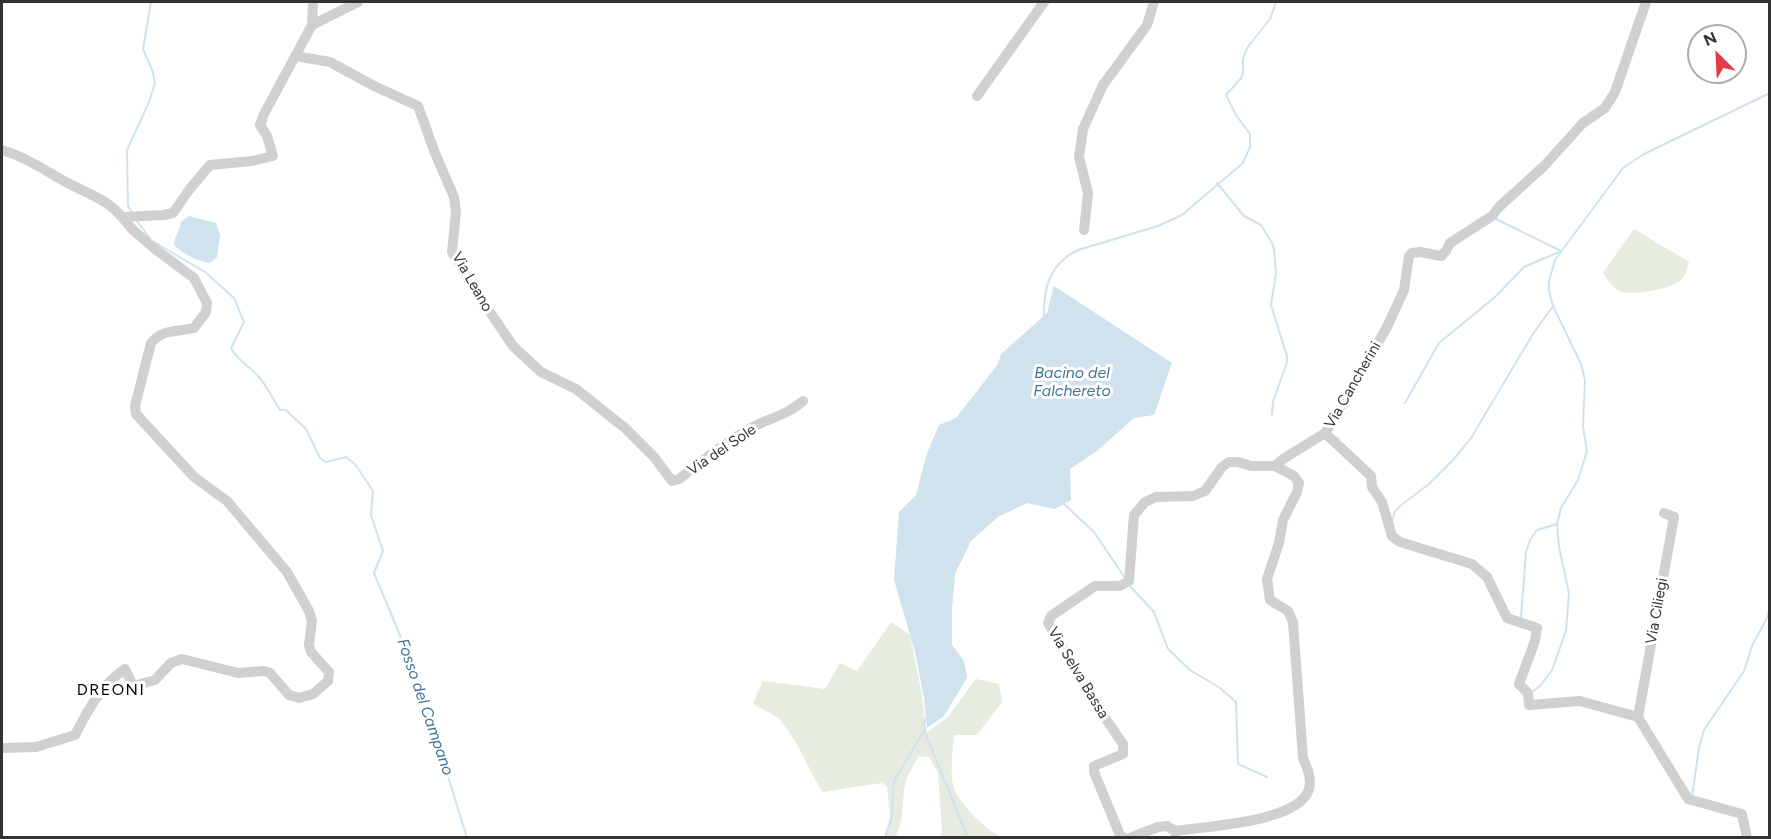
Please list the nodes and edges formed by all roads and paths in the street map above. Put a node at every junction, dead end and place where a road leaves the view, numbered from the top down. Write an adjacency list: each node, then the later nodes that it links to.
1 (312, 2): 6 (street)
2 (358, 2): 6 (street)
3 (1044, 2): 8 (street)
4 (1154, 2): 11 (street)
5 (1646, 2): 13 (street, Via Cancherini)
6 (312, 25): 7 (street)
7 (295, 56): 10 (street); 15 (street, Via Leano)
8 (977, 96)
9 (2, 150): 10 (street)
10 (123, 217): 18 (street)
11 (1084, 230)
12 (803, 401): 15 (street, Via del Sole)
13 (1325, 434): 14 (street, Via Cancherini); 17 (street)
14 (1275, 466): 19 (street); 20 (street, Via Selva Bassa)
15 (672, 481)
16 (1664, 513): 17 (street, Via Ciliegi)
17 (1638, 717): 22 (street)
18 (2, 748)
19 (1176, 834): 21 (street)
20 (1125, 837)
21 (1130, 837)
22 (1747, 837)

